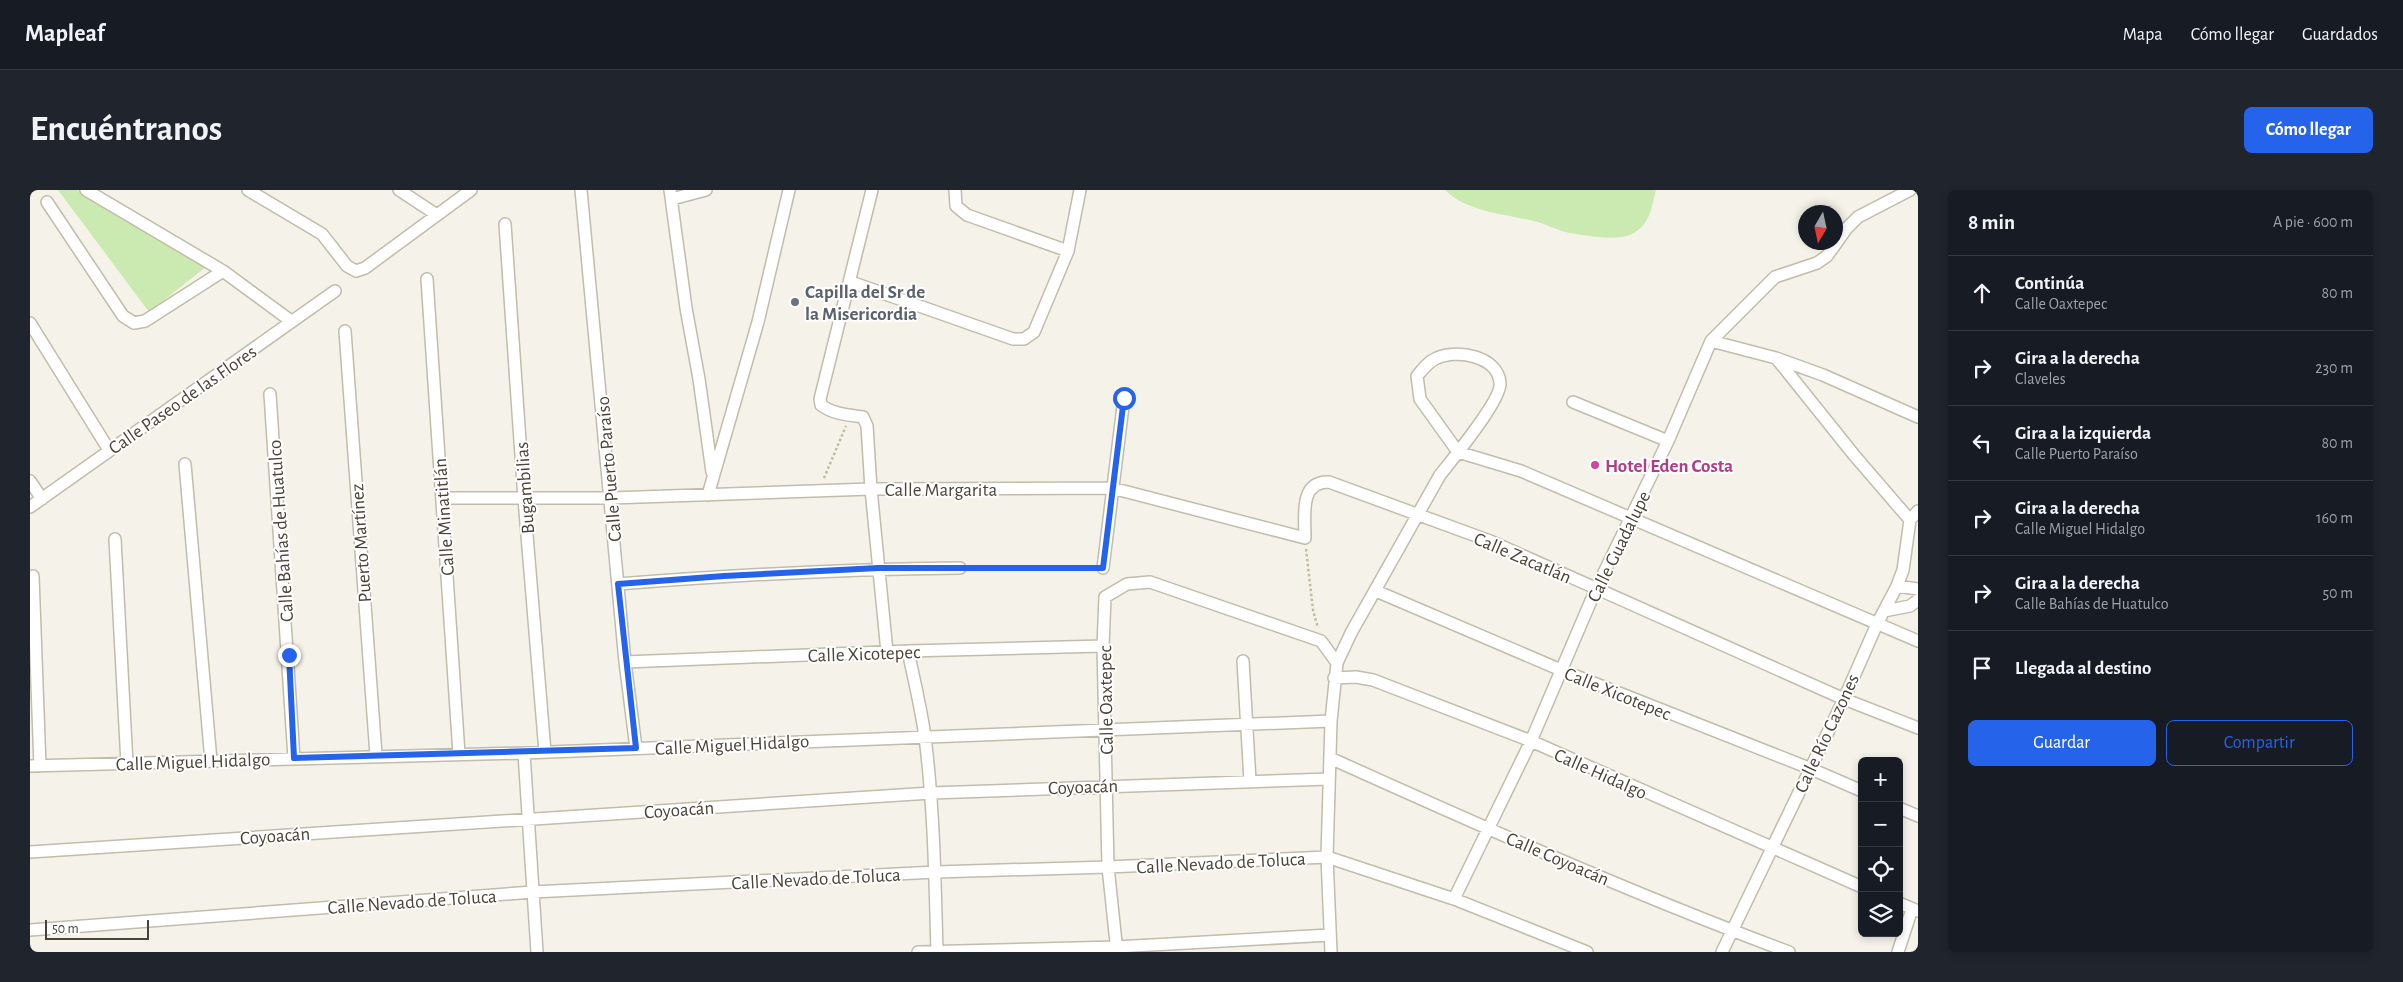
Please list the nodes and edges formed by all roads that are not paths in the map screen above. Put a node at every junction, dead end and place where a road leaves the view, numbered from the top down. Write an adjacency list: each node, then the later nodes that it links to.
1 (86, 190): 17 (street)
2 (248, 190): 14 (street)
3 (399, 190): 14 (street)
4 (471, 190): 14 (street)
5 (581, 190): 41 (street, Calle Puerto Paraíso)
6 (706, 190): 12 (street)
7 (789, 190): 34 (street)
8 (872, 190): 19 (street)
9 (955, 190): 16 (street)
10 (1080, 190): 16 (street)
11 (1910, 190): 24 (street, Calle Guadalupe)
12 (671, 195): 34 (street)
13 (46, 202): 17 (street)
14 (437, 215)
15 (505, 224): 40 (street, Bugambilias)
16 (1068, 251): 19 (street)
17 (223, 271): 21 (street)
18 (427, 280): 39 (street, Calle Minatitlán)
19 (851, 282): 37 (street)
20 (334, 291): 21 (street, Calle Paseo de las Flores)
21 (291, 321): 31 (street, Calle Paseo de las Flores)
22 (30, 323): 31 (street)
23 (345, 332): 82 (street, Puerto Martínez)
24 (1710, 341): 25 (street); 30 (street, Calle Guadalupe)
25 (1776, 358): 29 (street); 47 (street)
26 (270, 394): 83 (street, Calle Bahías de Huatulco)
27 (1124, 398): 36 (street)
28 (1573, 402): 30 (street)
29 (1918, 417)
30 (1668, 441): 46 (street, Calle Guadalupe)
31 (109, 450): 42 (street, Calle Paseo de las Flores)
32 (1458, 452): 32 (street); 45 (street); 46 (street)
33 (185, 464): 85 (street)
34 (713, 476): 38 (street)
35 (30, 480): 42 (street)
36 (1112, 488): 37 (street, Calle Margarita); 48 (street, Calle Margarita); 52 (street)
37 (871, 489): 38 (street, Calle Margarita); 50 (street)
38 (708, 495): 41 (street, Calle Margarita)
39 (442, 498): 40 (street, Calle Margarita); 81 (street, Calle Minatitlán)
40 (524, 498): 41 (street, Calle Margarita); 80 (street, Bugambilias)
41 (611, 498): 54 (street, Calle Puerto Paraíso)
42 (42, 499): 43 (street, Calle Paseo de las Flores)
43 (30, 507)
44 (1918, 511): 47 (street)
45 (1418, 514): 48 (street, Calle Zacatlán); 56 (street, Calle Zacatlán); 58 (street)
46 (1632, 518): 56 (street, Calle Guadalupe); 61 (street)
47 (1910, 520): 55 (street, Calle Río Cazones)
48 (1305, 538)
49 (115, 539): 86 (street)
50 (878, 568): 51 (street); 54 (street); 65 (street)
51 (960, 568)
52 (1103, 568)
53 (33, 576): 87 (street)
54 (618, 584): 67 (street, Calle Puerto Paraíso)
55 (1898, 586): 57 (street); 60 (street, Calle Río Cazones)
56 (1596, 589): 69 (street, Calle Guadalupe); 71 (street, Calle Zacatlán)
57 (1918, 589)
58 (1376, 591): 68 (street); 69 (street, Calle Xicotepec)
59 (1918, 600): 60 (street)
60 (1884, 611): 61 (street, Calle Río Cazones)
61 (1876, 624): 62 (street); 71 (street, Calle Río Cazones)
62 (1918, 641)
63 (1103, 646): 64 (street, Calle Xicotepec); 68 (street, Calle Oaxtepec); 74 (street, Calle Oaxtepec)
64 (908, 650): 65 (street, Calle Xicotepec); 76 (street)
65 (887, 652): 67 (street, Calle Xicotepec)
66 (1243, 661): 73 (street)
67 (625, 662): 78 (street, Calle Puerto Paraíso)
68 (1337, 663): 70 (street)
69 (1561, 670): 77 (street, Calle Guadalupe); 88 (street, Calle Xicotepec)
70 (1334, 678): 72 (street); 77 (street, Calle Hidalgo)
71 (1844, 699): 75 (street, Calle Zacatlán); 88 (street, Calle Río Cazones)
72 (1332, 721): 73 (street); 84 (street)
73 (1247, 723): 74 (street); 90 (street)
74 (1106, 728): 76 (street, Calle Miguel Hidalgo); 91 (street, Calle Oaxtepec)
75 (1918, 728)
76 (925, 735): 78 (street, Calle Miguel Hidalgo); 93 (street)
77 (1531, 741): 97 (street, Calle Guadalupe); 98 (street, Calle Hidalgo)
78 (636, 748): 80 (street, Calle Miguel Hidalgo)
79 (524, 752): 80 (street, Calle Miguel Hidalgo); 81 (street, Calle Miguel Hidalgo); 96 (street)
80 (545, 752)
81 (459, 754): 82 (street, Calle Miguel Hidalgo)
82 (376, 755): 83 (street, Calle Miguel Hidalgo)
83 (294, 758): 85 (street, Calle Miguel Hidalgo)
84 (1330, 758): 89 (street); 97 (street, Calle Coyoacán)
85 (211, 761): 86 (street, Calle Miguel Hidalgo)
86 (127, 764): 87 (street, Calle Miguel Hidalgo)
87 (35, 766)
88 (1809, 768): 92 (street, Calle Xicotepec); 98 (street, Calle Río Cazones)
89 (1329, 779): 90 (street, Coyoacán); 100 (street)
90 (1250, 781): 91 (street, Coyoacán)
91 (1106, 785): 93 (street, Coyoacán); 101 (street, Calle Oaxtepec)
92 (1858, 789)
93 (931, 793): 96 (street, Coyoacán); 102 (street)
94 (1903, 810): 95 (street)
95 (1918, 816)
96 (528, 818): 99 (street, Coyoacán); 104 (street)
97 (1488, 829): 105 (street, Calle Guadalupe); 109 (street, Calle Coyoacán)
98 (1773, 849): 103 (street, Calle Hidalgo); 109 (street, Calle Río Cazones)
99 (30, 852)
100 (1327, 858): 101 (street, Calle Nevado de Toluca); 105 (street, Calle Nevado de Toluca); 110 (street)
101 (1108, 867): 102 (street, Calle Nevado de Toluca); 111 (street, Calle Oaxtepec)
102 (936, 872): 104 (street, Calle Nevado de Toluca); 112 (street)
103 (1858, 885)
104 (533, 892): 108 (street, Calle Nevado de Toluca); 113 (street)
105 (1454, 899): 116 (street, Calle Nevado de Toluca)
106 (1903, 905): 107 (street)
107 (1915, 910): 119 (street)
108 (30, 930)
109 (1733, 931): 117 (street, Calle Río Cazones); 118 (street, Calle Coyoacán)
110 (1330, 936): 111 (street); 115 (street)
111 (1117, 949): 112 (street)
112 (937, 951): 114 (street)
113 (537, 952)
114 (918, 952)
115 (1331, 952)
116 (1587, 952)
117 (1722, 952)
118 (1789, 952)
119 (1898, 952)

